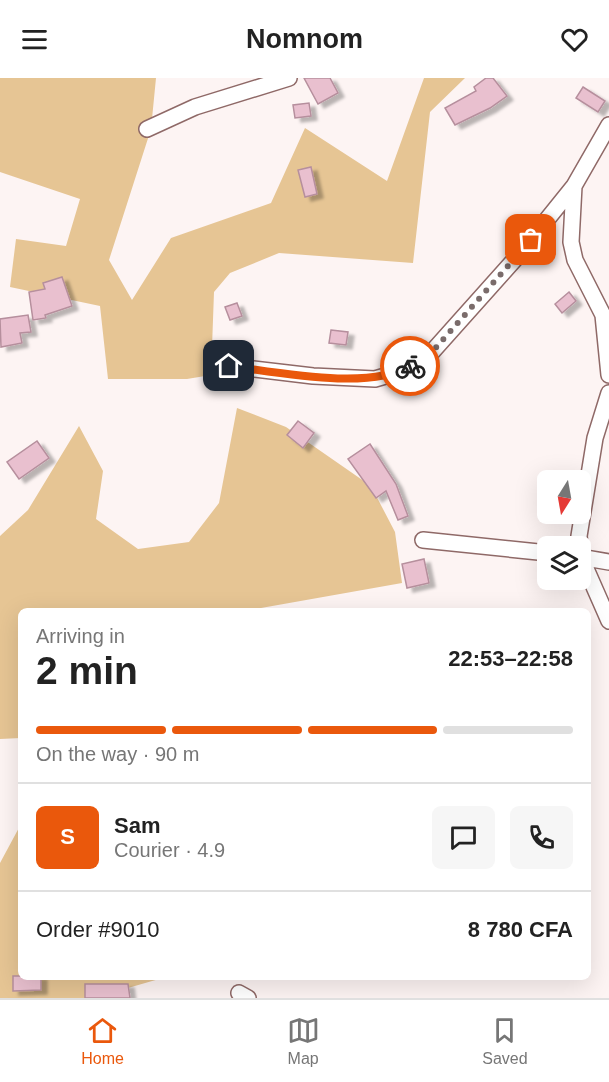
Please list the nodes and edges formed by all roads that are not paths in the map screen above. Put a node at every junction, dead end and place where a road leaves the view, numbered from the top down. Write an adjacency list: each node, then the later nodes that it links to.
1 (289, 78): 3 (street)
2 (609, 125): 4 (street)
3 (147, 129)
4 (574, 186): 5 (street); 6 (street)
5 (606, 312): 7 (street)
6 (229, 366)
7 (609, 375)
8 (609, 393): 9 (street)
9 (579, 536)
10 (423, 540): 11 (street)
11 (537, 552)
12 (591, 558): 13 (street)
13 (609, 562)
14 (591, 579): 15 (street)
15 (609, 621)

